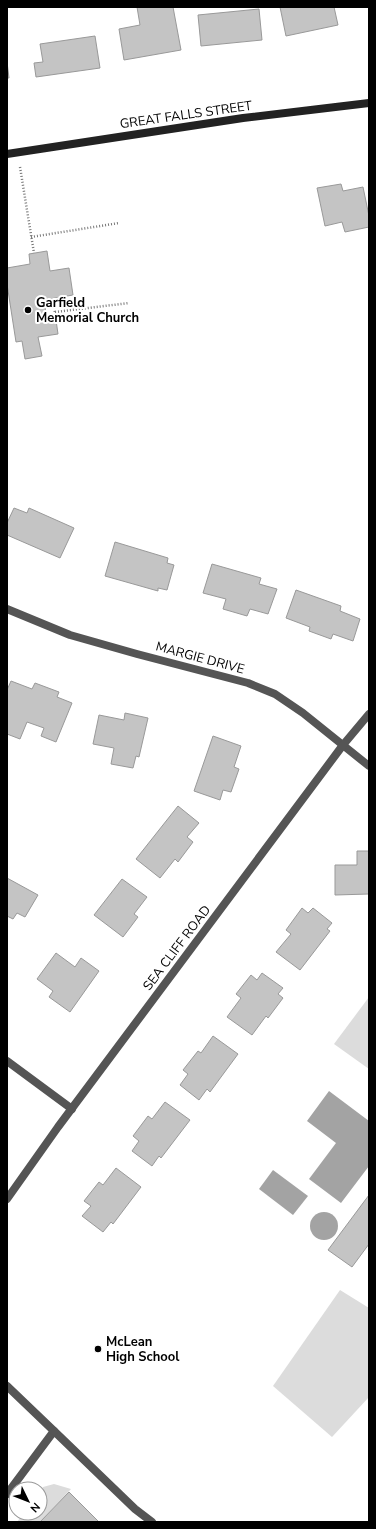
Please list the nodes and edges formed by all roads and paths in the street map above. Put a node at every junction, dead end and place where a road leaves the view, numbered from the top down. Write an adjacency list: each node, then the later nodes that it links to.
1 (369, 103): 2 (main road, GREAT FALLS STREET)
2 (18, 152): 3 (main road, GREAT FALLS STREET); 5 (path)
3 (7, 154)
4 (119, 223): 5 (path)
5 (31, 237): 6 (path)
6 (34, 253)
7 (53, 299): 9 (path)
8 (129, 304): 9 (path)
9 (55, 312): 10 (path)
10 (56, 320)
11 (7, 608): 13 (street, MARGIE DRIVE)
12 (369, 714): 13 (street, SEA CLIFF ROAD)
13 (343, 745): 14 (street, MARGIE DRIVE); 16 (street, SEA CLIFF ROAD)
14 (369, 766)
15 (7, 1061): 16 (street)
16 (72, 1110): 17 (street, SEA CLIFF ROAD)
17 (7, 1199)
18 (7, 1386): 19 (street)
19 (54, 1431): 20 (street); 21 (street)
20 (7, 1494)
21 (152, 1522)

